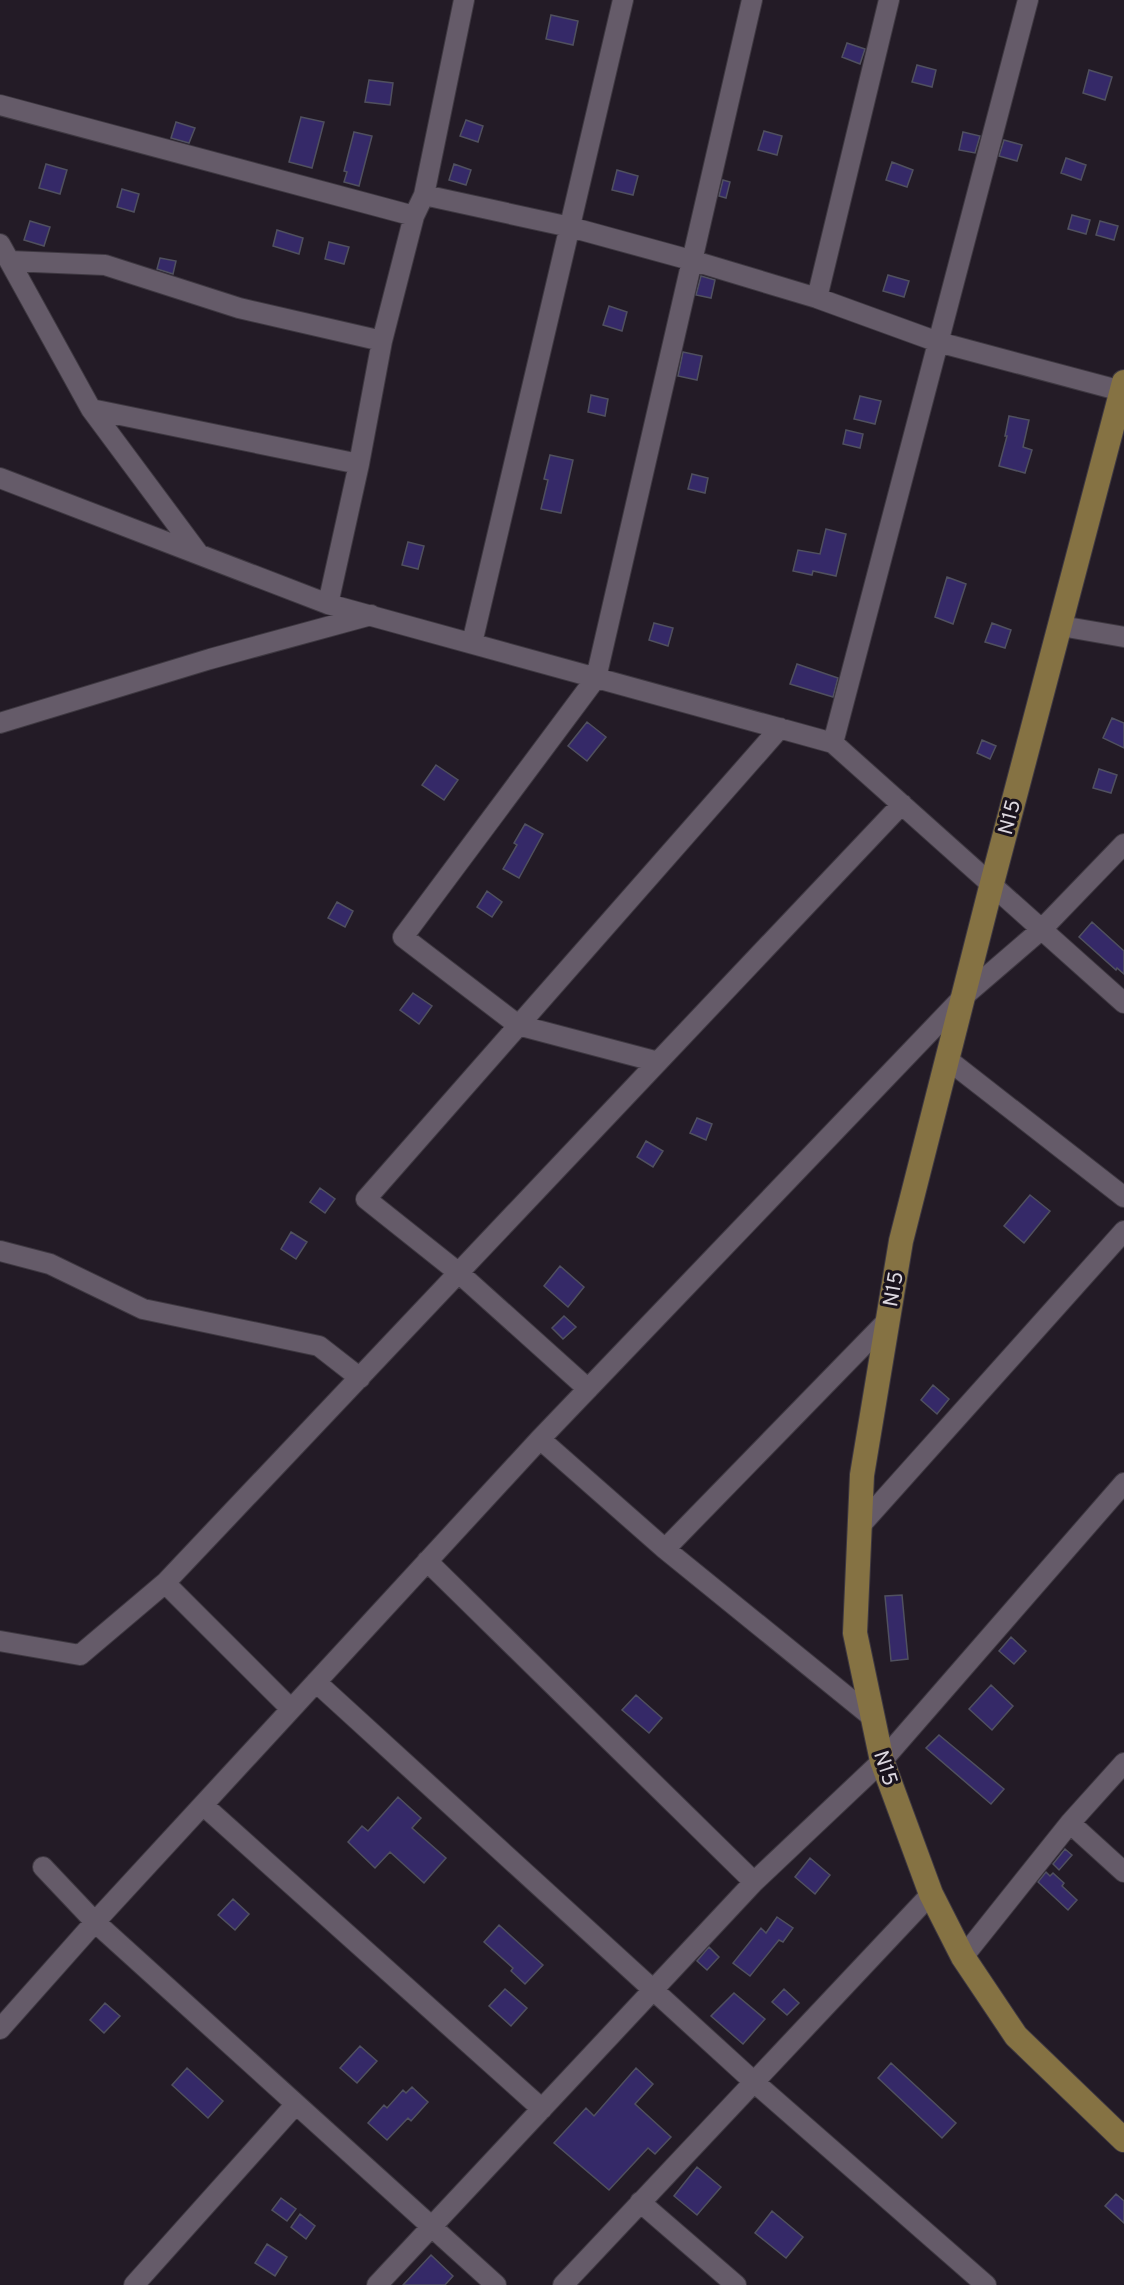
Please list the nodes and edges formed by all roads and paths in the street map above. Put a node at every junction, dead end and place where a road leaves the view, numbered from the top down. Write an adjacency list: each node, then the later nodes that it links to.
1 (464, 0): 7 (street)
2 (623, 0): 9 (street)
3 (753, 0): 11 (street)
4 (889, 0): 12 (street)
5 (1028, 0): 14 (street)
6 (0, 105): 8 (street)
7 (423, 195): 8 (street); 9 (street)
8 (414, 216): 13 (street)
9 (570, 227): 11 (street); 24 (street)
10 (5, 252): 13 (street); 16 (street)
11 (694, 261): 12 (street); 25 (street)
12 (817, 298): 14 (street)
13 (382, 341): 17 (street)
14 (938, 342): 15 (street); 28 (street)
15 (1123, 387): 22 (main road, N15)
16 (91, 409): 17 (street); 19 (street)
17 (359, 464): 20 (street)
18 (0, 478): 19 (street)
19 (198, 554): 20 (street)
20 (328, 604): 21 (street)
21 (371, 615): 24 (street); 26 (street)
22 (1061, 626): 23 (street); 31 (main road, N15)
23 (1124, 637)
24 (472, 643): 25 (street)
25 (596, 678): 27 (street); 35 (street)
26 (0, 723)
27 (780, 728): 28 (street); 35 (street)
28 (832, 743): 29 (street)
29 (902, 804): 31 (street); 37 (street)
30 (1124, 844): 32 (street)
31 (992, 883): 32 (street); 33 (main road, N15)
32 (1042, 929): 33 (street); 34 (street)
33 (963, 997): 36 (main road, N15); 44 (street)
34 (1124, 1003)
35 (518, 1025): 37 (street); 41 (street)
36 (947, 1059): 38 (street); 42 (main road, N15)
37 (658, 1062): 41 (street)
38 (1124, 1197)
39 (1124, 1231): 47 (street)
40 (0, 1251): 43 (street)
41 (459, 1273): 43 (street); 44 (street)
42 (888, 1320): 47 (main road, N15); 48 (street)
43 (360, 1378): 50 (street)
44 (588, 1389): 45 (street)
45 (540, 1439): 48 (street); 49 (street)
46 (1124, 1483): 55 (street)
47 (860, 1526): 54 (main road, N15)
48 (665, 1549): 54 (street)
49 (427, 1562): 52 (street); 61 (street)
50 (165, 1583): 51 (street); 53 (street)
51 (0, 1641)
52 (316, 1682): 53 (street); 65 (street)
53 (291, 1709): 57 (street)
54 (872, 1718): 55 (main road, N15)
55 (882, 1761): 61 (street); 62 (main road, N15)
56 (1124, 1763): 58 (street)
57 (203, 1805): 63 (street); 69 (street)
58 (1070, 1822): 60 (street); 64 (street)
59 (43, 1867): 63 (street)
60 (1124, 1872)
61 (754, 1882): 65 (street)
62 (931, 1894): 64 (main road, N15); 67 (street)
63 (95, 1922): 66 (street); 68 (street)
64 (963, 1958): 70 (main road, N15)
65 (653, 1989): 67 (street); 69 (street)
66 (0, 2029)
67 (753, 2081): 71 (street); 78 (street)
68 (296, 2104): 72 (street); 73 (street)
69 (542, 2109): 72 (street)
70 (1124, 2140)
71 (640, 2202): 76 (street); 77 (street)
72 (431, 2227): 74 (street); 75 (street)
73 (134, 2285)
74 (377, 2285)
75 (496, 2285)
76 (563, 2285)
77 (735, 2285)
78 (986, 2285)

